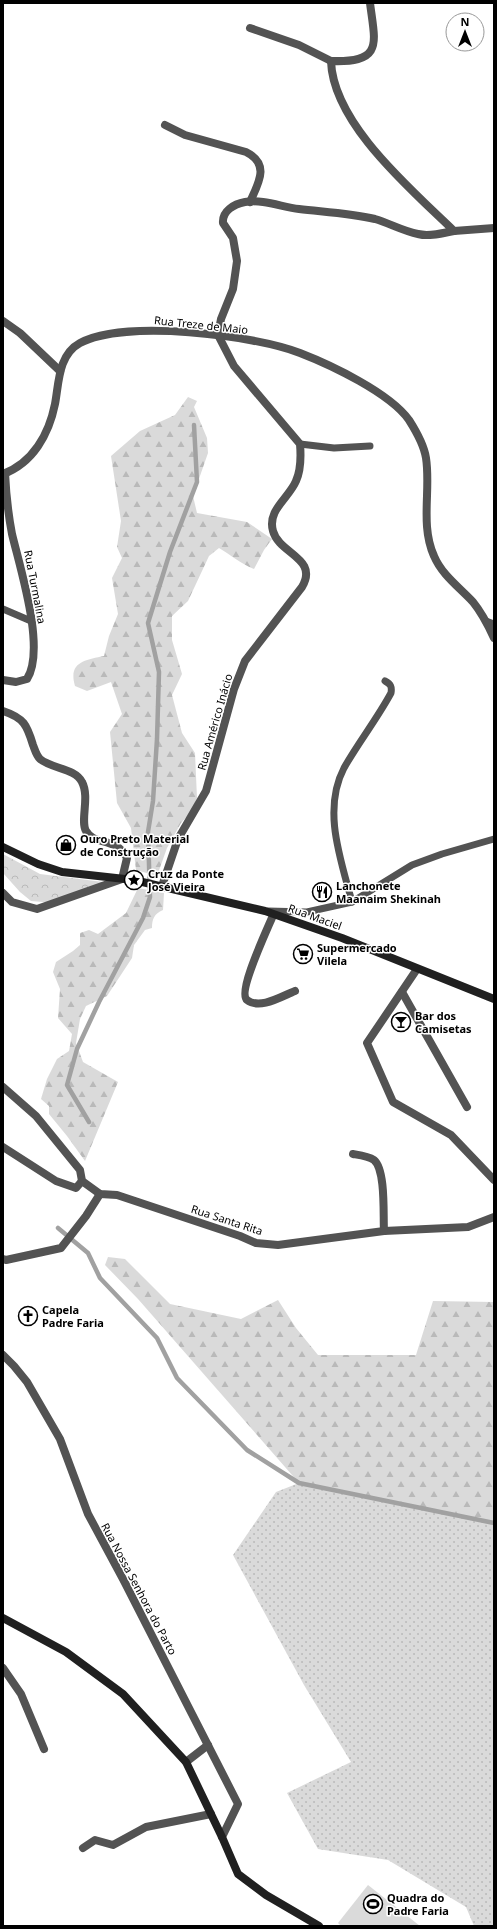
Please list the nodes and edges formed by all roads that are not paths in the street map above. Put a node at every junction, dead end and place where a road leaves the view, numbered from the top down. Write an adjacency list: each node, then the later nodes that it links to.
1 (370, 3): 3 (street)
2 (250, 28): 3 (street)
3 (331, 61): 7 (street)
4 (165, 125): 5 (street)
5 (250, 202): 7 (street); 9 (street)
6 (494, 228): 7 (street)
7 (454, 231)
8 (3, 321): 10 (street)
9 (218, 336): 10 (street, Rua Treze de Maio); 11 (street); 16 (street, Rua Treze de Maio)
10 (60, 371): 13 (street, Rua Treze de Maio)
11 (300, 444): 12 (lane); 24 (street, Rua Américo Inácio)
12 (370, 446)
13 (4, 474): 15 (street, Rua Turmalina)
14 (3, 609): 15 (lane)
15 (31, 621): 18 (street, Rua Turmalina)
16 (490, 623): 17 (street, Rua Treze de Maio)
17 (494, 638)
18 (3, 680)
19 (385, 681): 26 (lane)
20 (3, 711): 23 (street)
21 (494, 839): 26 (lane)
22 (3, 847): 23 (main road, Rua Maciel)
23 (122, 879): 24 (main road, Rua Maciel); 25 (street, Rua Maciel)
24 (162, 886): 27 (main road, Rua Maciel)
25 (3, 893)
26 (352, 902): 27 (lane)
27 (265, 911): 28 (main road, Rua Maciel)
28 (274, 914): 29 (main road, Rua Maciel); 30 (street)
29 (417, 969): 31 (street); 32 (main road, Rua Maciel)
30 (295, 992)
31 (402, 992): 34 (street); 38 (street)
32 (494, 999)
33 (3, 1087): 37 (street)
34 (467, 1107)
35 (3, 1147): 37 (street)
36 (353, 1154): 41 (street)
37 (82, 1180): 39 (street)
38 (494, 1180)
39 (100, 1194): 41 (street, Rua Santa Rita); 42 (street)
40 (494, 1217): 41 (street, Rua Santa Rita)
41 (384, 1231)
42 (4, 1260): 43 (street)
43 (3, 1269)
44 (3, 1355): 47 (street, Rua Nossa Senhora do Parto)
45 (3, 1618): 49 (main road)
46 (3, 1668): 48 (street)
47 (208, 1745): 49 (street); 51 (street, Rua Nossa Senhora do Parto)
48 (44, 1749)
49 (186, 1762): 50 (main road)
50 (211, 1814): 51 (main road); 52 (street)
51 (222, 1836): 53 (main road)
52 (83, 1848)
53 (319, 1926)

